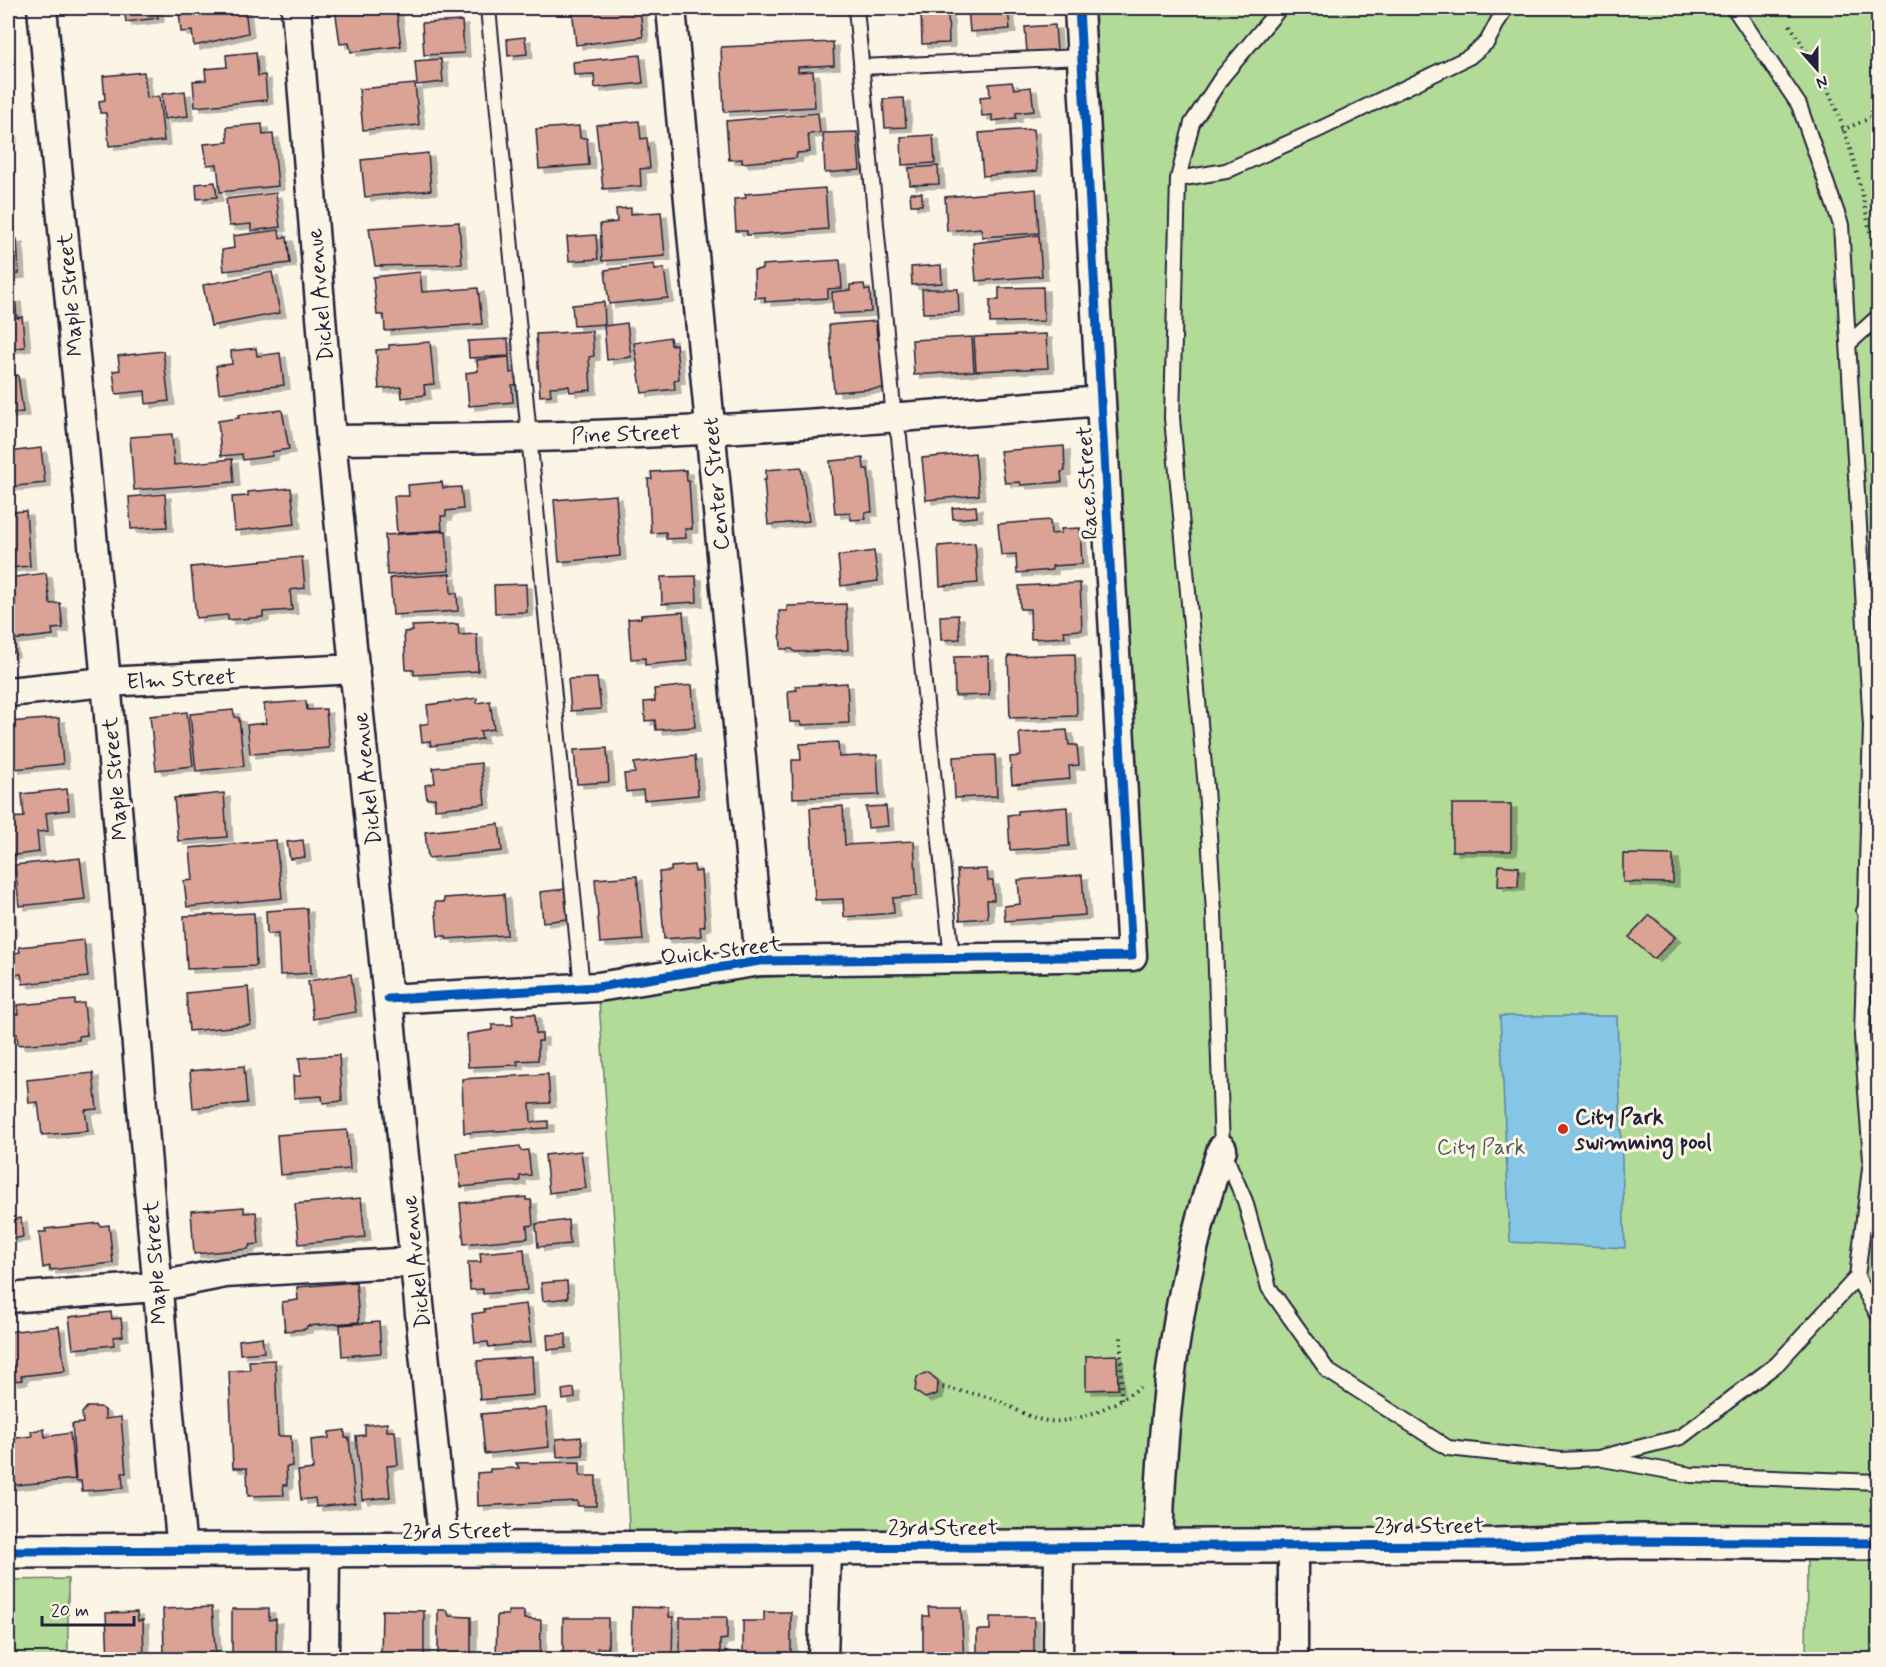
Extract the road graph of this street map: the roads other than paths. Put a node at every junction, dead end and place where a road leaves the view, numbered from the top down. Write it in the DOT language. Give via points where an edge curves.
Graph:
graph roads {
  1 [pos="42,8"];
  2 [pos="296,8"];
  3 [pos="488,8"];
  4 [pos="671,8"];
  5 [pos="856,8"];
  6 [pos="1079,8"];
  7 [pos="1280,8"];
  8 [pos="1505,8"];
  9 [pos="1734,8"];
  10 [pos="1081,57"];
  11 [pos="861,68"];
  12 [pos="1178,180"];
  13 [pos="1878,317"];
  14 [pos="1848,344"];
  15 [pos="1101,401"];
  16 [pos="894,419"];
  17 [pos="710,430"];
  18 [pos="531,438"];
  19 [pos="331,440"];
  20 [pos="354,669"];
  21 [pos="106,682"];
  22 [pos="8,692"];
  23 [pos="1871,726"];
  24 [pos="1878,739"];
  25 [pos="1878,903"];
  26 [pos="1864,910"];
  27 [pos="1132,956"];
  28 [pos="952,959"];
  29 [pos="760,961"];
  30 [pos="582,988"];
  31 [pos="388,999"];
  32 [pos="1222,1149"];
  33 [pos="415,1262"];
  34 [pos="1857,1277"];
  35 [pos="155,1287"];
  36 [pos="8,1298"];
  37 [pos="1878,1315"];
  38 [pos="1598,1458"];
  39 [pos="1878,1482"];
  40 [pos="1878,1543"];
  41 [pos="1293,1545"];
  42 [pos="1158,1546"];
  43 [pos="1059,1547"];
  44 [pos="826,1548"];
  45 [pos="444,1549"];
  46 [pos="8,1551"];
  47 [pos="182,1551"];
  48 [pos="325,1552"];
  49 [pos="324,1659"];
  50 [pos="823,1659"];
  51 [pos="1058,1659"];
  52 [pos="1293,1659"];
  1 -- 21 [label="street, Maple Street"];
  2 -- 19 [label="street, Dickel Avenue"];
  3 -- 18 [label="lane"];
  4 -- 17 [label="street, Center Street"];
  5 -- 11 [label="lane"];
  6 -- 10 [label="street, Race Street"];
  7 -- 12 [label="lane" via="1222,77 1192,123"];
  8 -- 12 [label="lane" via="1487,42 1469,57 1226,171"];
  9 -- 14 [label="lane" via="1799,105 1841,225"];
  10 -- 11 [label="lane"];
  10 -- 15 [label="street, Race Street"];
  11 -- 16 [label="lane"];
  12 -- 32 [label="lane" via="1172,418 1206,788"];
  13 -- 14 [label="lane"];
  14 -- 23 [label="lane"];
  15 -- 16 [label="street, Pine Street"];
  15 -- 27 [label="street, Race Street"];
  16 -- 17 [label="street, Pine Street"];
  16 -- 28 [label="lane" via="899,437"];
  17 -- 18 [label="street, Pine Street"];
  17 -- 29 [label="street, Center Street"];
  18 -- 19 [label="street, Pine Street"];
  18 -- 30 [label="lane"];
  19 -- 20 [label="street, Dickel Avenue"];
  20 -- 21 [label="street, Elm Street"];
  20 -- 31 [label="street, Dickel Avenue"];
  21 -- 22 [label="street, Elm Street"];
  21 -- 35 [label="street, Maple Street"];
  23 -- 24 [label="lane"];
  23 -- 26 [label="lane"];
  25 -- 26 [label="lane"];
  26 -- 34 [label="lane" via="1862,1036 1871,1160"];
  27 -- 28 [label="street, Quick Street"];
  28 -- 29 [label="street, Quick Street"];
  29 -- 30 [label="street, Quick Street"];
  30 -- 31 [label="street, Quick Street"];
  31 -- 33 [label="street, Dickel Avenue"];
  32 -- 38 [label="lane" via="1245,1202 1269,1288 1328,1371 1448,1448 1561,1460"];
  32 -- 42 [label="street" via="1187,1269 1170,1368 1161,1450"];
  33 -- 35 [label="street" via="225,1273"];
  33 -- 45 [label="street, Dickel Avenue"];
  34 -- 37 [label="lane"];
  34 -- 38 [label="lane" via="1777,1364 1682,1437"];
  35 -- 36 [label="street"];
  35 -- 47 [label="street, Maple Street"];
  38 -- 39 [label="lane" via="1691,1475"];
  40 -- 41 [label="street, 23rd Street"];
  41 -- 42 [label="street, 23rd Street"];
  41 -- 52 [label="street"];
  42 -- 43 [label="street, 23rd Street"];
  43 -- 44 [label="street, 23rd Street"];
  43 -- 51 [label="street"];
  44 -- 45 [label="street, 23rd Street"];
  44 -- 50 [label="street"];
  45 -- 48 [label="street, 23rd Street"];
  46 -- 47 [label="street, 23rd Street"];
  47 -- 48 [label="street, 23rd Street"];
  48 -- 49 [label="street"];
}
